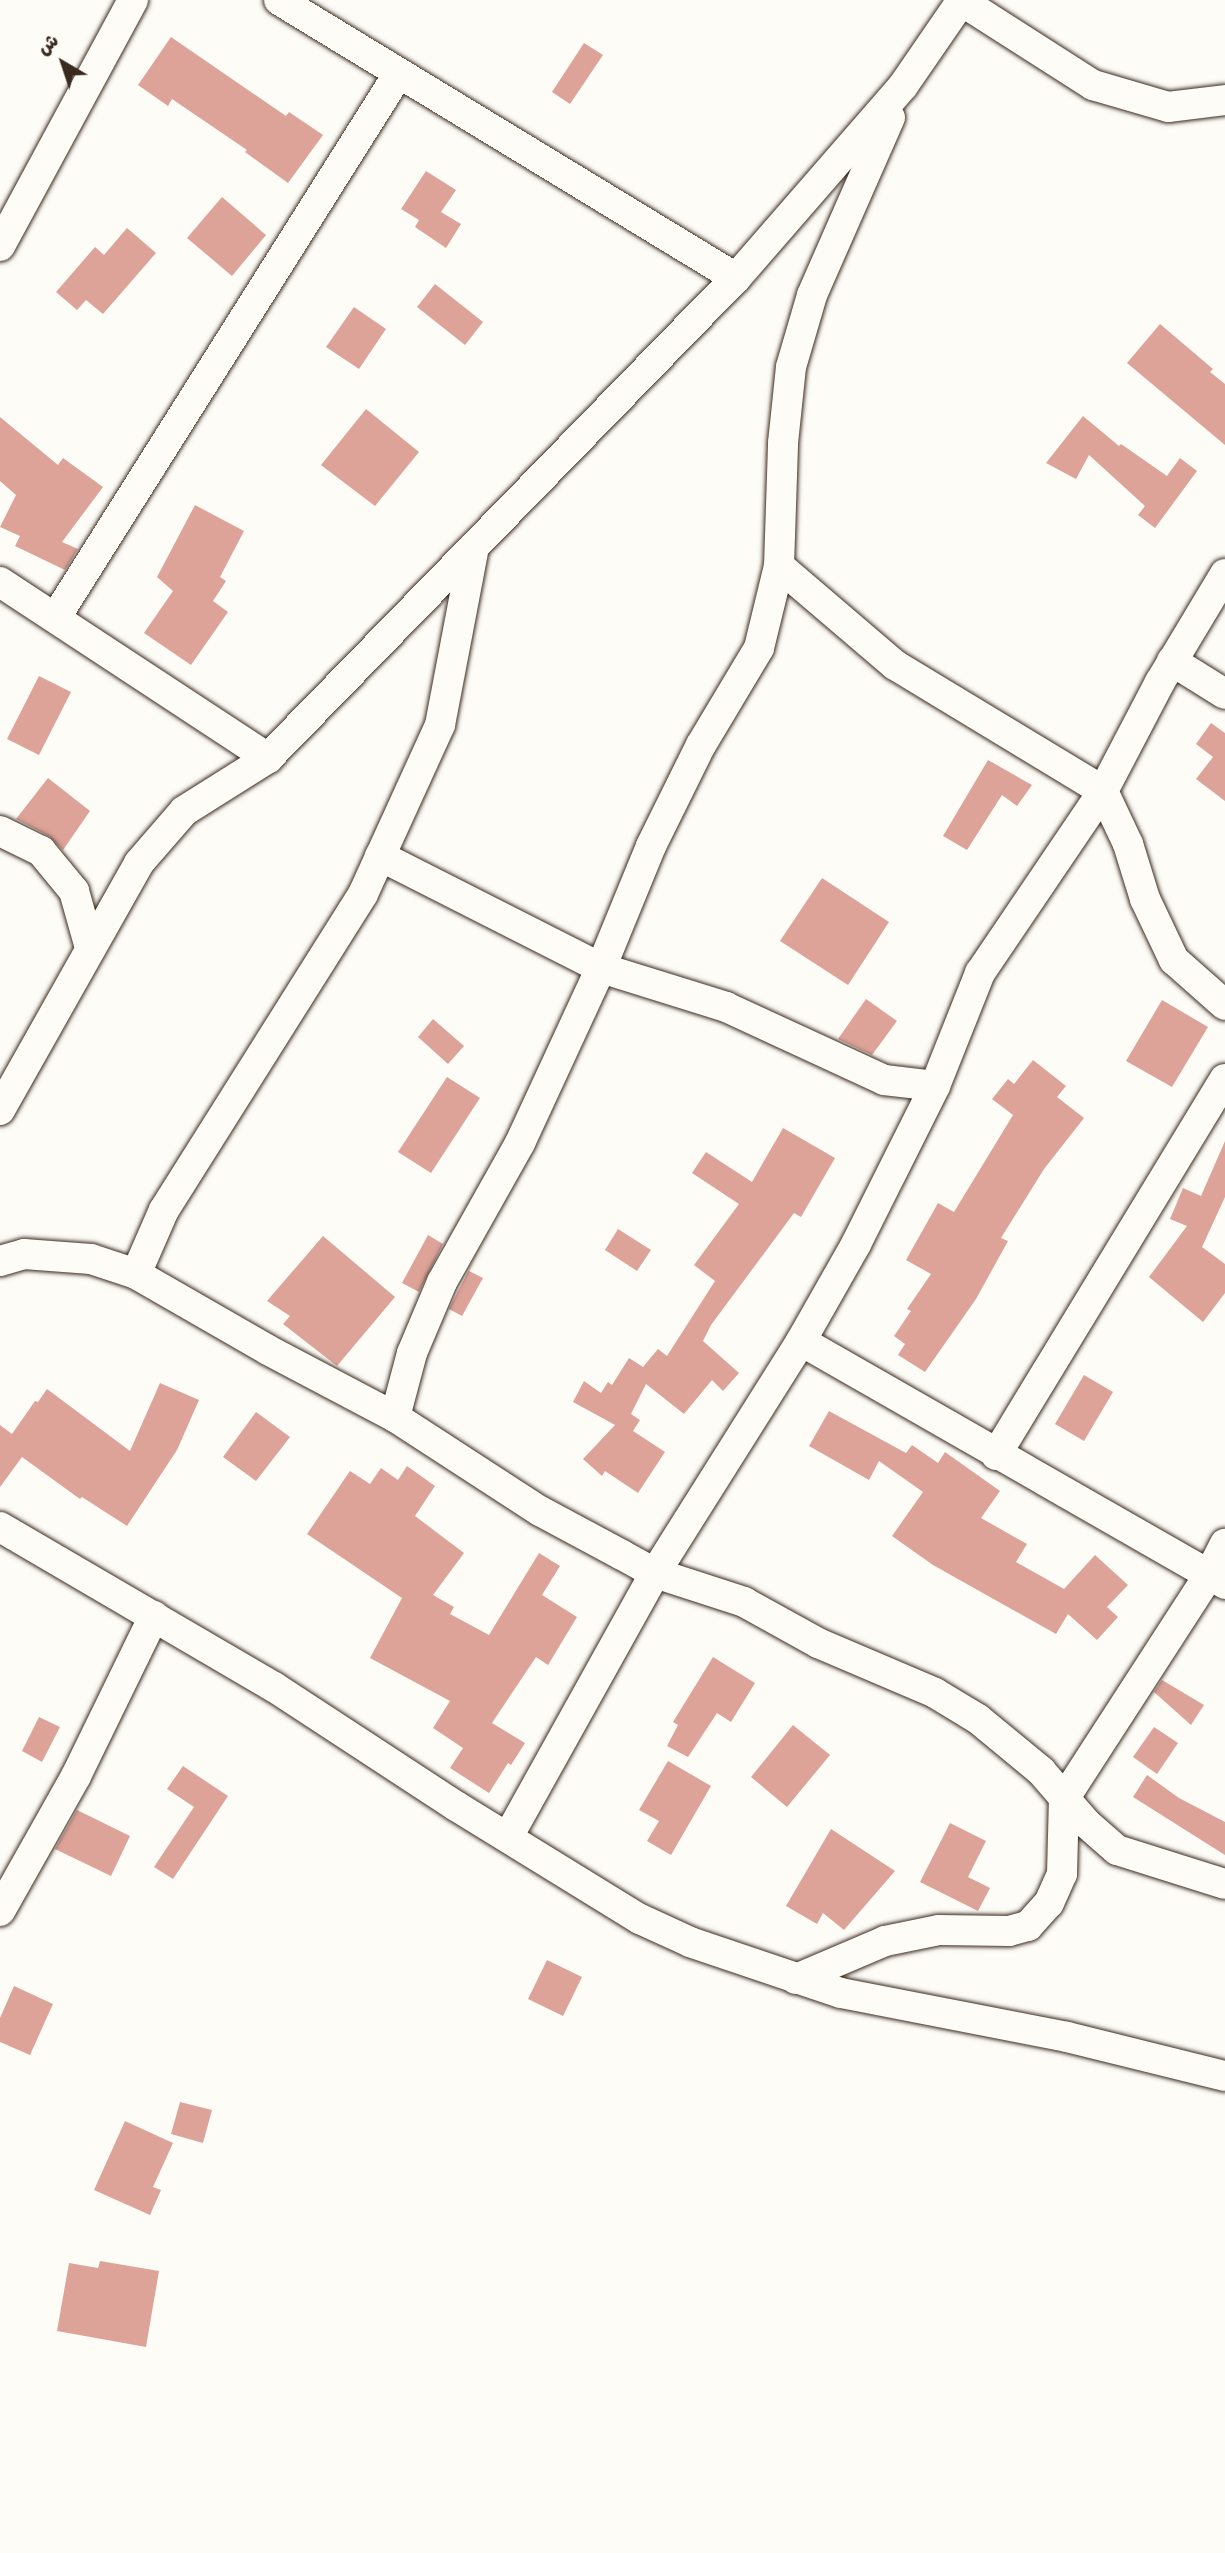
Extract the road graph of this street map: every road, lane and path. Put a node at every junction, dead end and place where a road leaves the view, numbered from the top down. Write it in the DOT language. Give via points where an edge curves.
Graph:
graph roads {
  1 [pos="133,0"];
  2 [pos="279,0"];
  3 [pos="961,0"];
  4 [pos="399,73"];
  5 [pos="903,86"];
  6 [pos="1225,100"];
  7 [pos="0,246"];
  8 [pos="737,278"];
  9 [pos="474,547"];
  10 [pos="779,566"];
  11 [pos="1225,574"];
  12 [pos="0,582"];
  13 [pos="56,617"];
  14 [pos="1172,661"];
  15 [pos="1225,694"];
  16 [pos="268,758"];
  17 [pos="1103,791"];
  18 [pos="0,831"];
  19 [pos="380,856"];
  20 [pos="89,948"];
  21 [pos="601,968"];
  22 [pos="1225,1005"];
  23 [pos="1225,1079"];
  24 [pos="935,1086"];
  25 [pos="0,1110"];
  26 [pos="0,1261"];
  27 [pos="136,1274"];
  28 [pos="802,1341"];
  29 [pos="395,1417"];
  30 [pos="996,1455"];
  31 [pos="0,1528"];
  32 [pos="1225,1544"];
  33 [pos="655,1573"];
  34 [pos="1217,1580"];
  35 [pos="154,1616"];
  36 [pos="1064,1800"];
  37 [pos="508,1837"];
  38 [pos="1225,1884"];
  39 [pos="0,1911"];
  40 [pos="796,1979"];
  41 [pos="1225,2076"];
  1 -- 7 [label="street"];
  2 -- 4 [label="street"];
  3 -- 5 [label="street"];
  3 -- 6 [label="street" via="1094,85 1168,107"];
  4 -- 8 [label="street"];
  4 -- 13 [label="street"];
  5 -- 8 [label="street"];
  5 -- 10 [label="street" via="812,295 791,367"];
  8 -- 9 [label="street"];
  9 -- 16 [label="street"];
  9 -- 19 [label="street" via="440,725"];
  10 -- 17 [label="street" via="895,665"];
  10 -- 21 [label="street" via="759,648 701,746 651,846"];
  11 -- 14 [label="street"];
  12 -- 13 [label="street"];
  13 -- 16 [label="street"];
  14 -- 15 [label="street"];
  14 -- 17 [label="street"];
  16 -- 20 [label="street" via="184,810 139,863"];
  17 -- 22 [label="street" via="1174,960"];
  17 -- 24 [label="street" via="981,973"];
  18 -- 20 [label="street" via="41,851 74,891"];
  19 -- 21 [label="street"];
  19 -- 27 [label="street" via="363,894 164,1210"];
  20 -- 25 [label="street"];
  21 -- 24 [label="street" via="726,1007 884,1080"];
  21 -- 29 [label="street" via="520,1143 442,1282 412,1353"];
  23 -- 30 [label="street"];
  24 -- 28 [label="street"];
  26 -- 27 [label="street" via="24,1254 92,1259"];
  27 -- 29 [label="street"];
  28 -- 30 [label="street"];
  28 -- 33 [label="street"];
  29 -- 33 [label="street" via="540,1511"];
  30 -- 34 [label="street"];
  31 -- 35 [label="street"];
  32 -- 34 [label="street"];
  33 -- 36 [label="street" via="744,1602 818,1643 935,1693 978,1719 1030,1763"];
  33 -- 37 [label="street"];
  34 -- 36 [label="street"];
  35 -- 37 [label="street"];
  35 -- 39 [label="street" via="76,1776"];
  36 -- 38 [label="street" via="1117,1850"];
  36 -- 40 [label="street" via="1062,1874 1049,1903 1028,1926 1009,1931 939,1930 885,1941"];
  37 -- 40 [label="street" via="640,1919 690,1942"];
  40 -- 41 [label="street" via="841,1993 1067,2038"];
}
